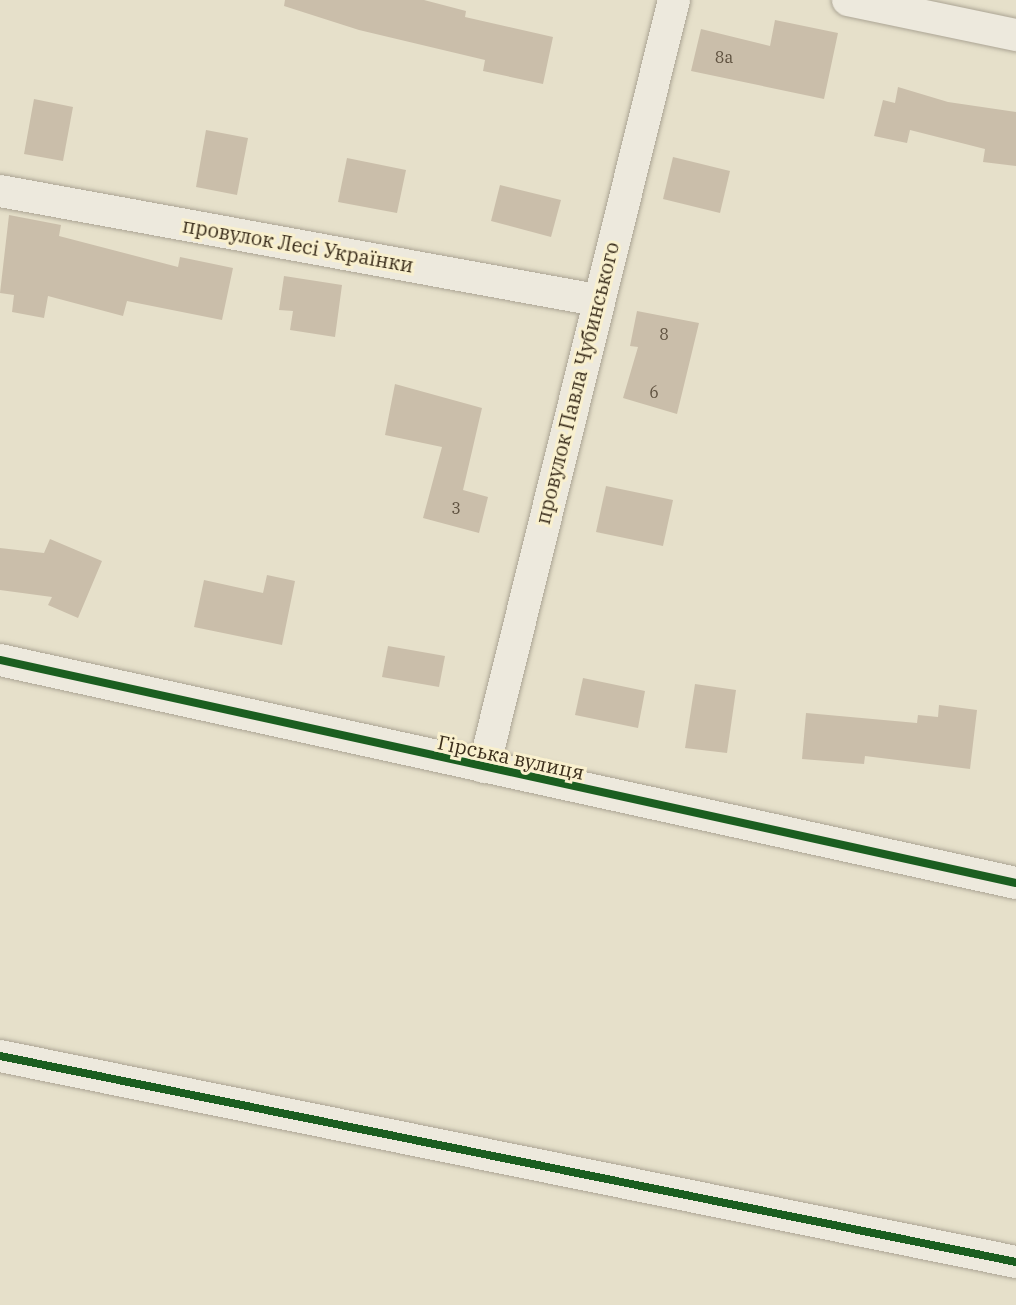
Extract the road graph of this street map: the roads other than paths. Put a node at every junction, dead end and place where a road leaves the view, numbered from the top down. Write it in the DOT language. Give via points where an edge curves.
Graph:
graph roads {
  1 [pos="674,0"];
  2 [pos="848,0"];
  3 [pos="1016,35"];
  4 [pos="0,191"];
  5 [pos="596,300"];
  6 [pos="0,660"];
  7 [pos="484,767"];
  8 [pos="1016,883"];
  9 [pos="0,1056"];
  10 [pos="1016,1262"];
  1 -- 5 [label="street, провулок Павла Чубинського"];
  2 -- 3 [label="street"];
  4 -- 5 [label="street, провулок Лесі Українки"];
  5 -- 7 [label="street, провулок Павла Чубинського"];
  6 -- 7 [label="street, Гірська вулиця"];
  7 -- 8 [label="street, Гірська вулиця"];
  9 -- 10 [label="street"];
}
